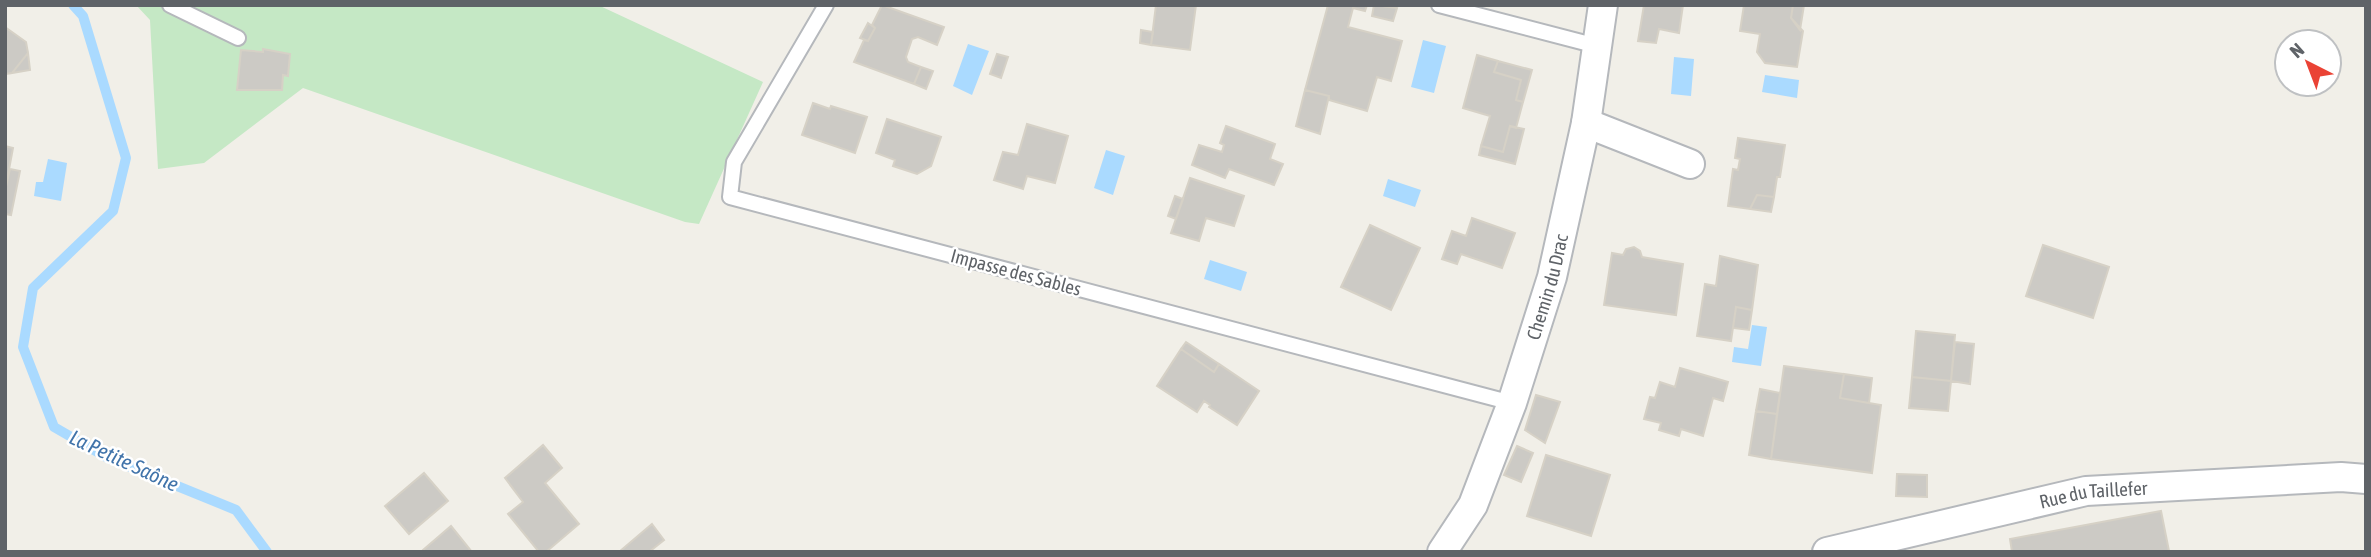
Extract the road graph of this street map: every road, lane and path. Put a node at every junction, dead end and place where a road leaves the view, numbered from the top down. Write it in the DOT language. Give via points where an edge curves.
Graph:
graph roads {
  1 [pos="170,5"];
  2 [pos="826,5"];
  3 [pos="1439,5"];
  4 [pos="1603,5"];
  5 [pos="238,38"];
  6 [pos="1597,46"];
  7 [pos="1586,123"];
  8 [pos="1690,164"];
  9 [pos="1512,403"];
  10 [pos="2366,479"];
  11 [pos="1442,552"];
  12 [pos="1827,552"];
  1 -- 5 [label="lane"];
  2 -- 9 [label="lane, Impasse des Sables" via="734,162 730,197"];
  3 -- 6 [label="lane"];
  4 -- 6 [label="street, Chemin du Drac"];
  6 -- 7 [label="street, Chemin du Drac"];
  7 -- 8 [label="street"];
  7 -- 9 [label="street, Chemin du Drac" via="1552,277"];
  9 -- 11 [label="street, Chemin du Drac" via="1473,505"];
  10 -- 12 [label="street, Rue du Taillefer" via="2086,491"];
}
